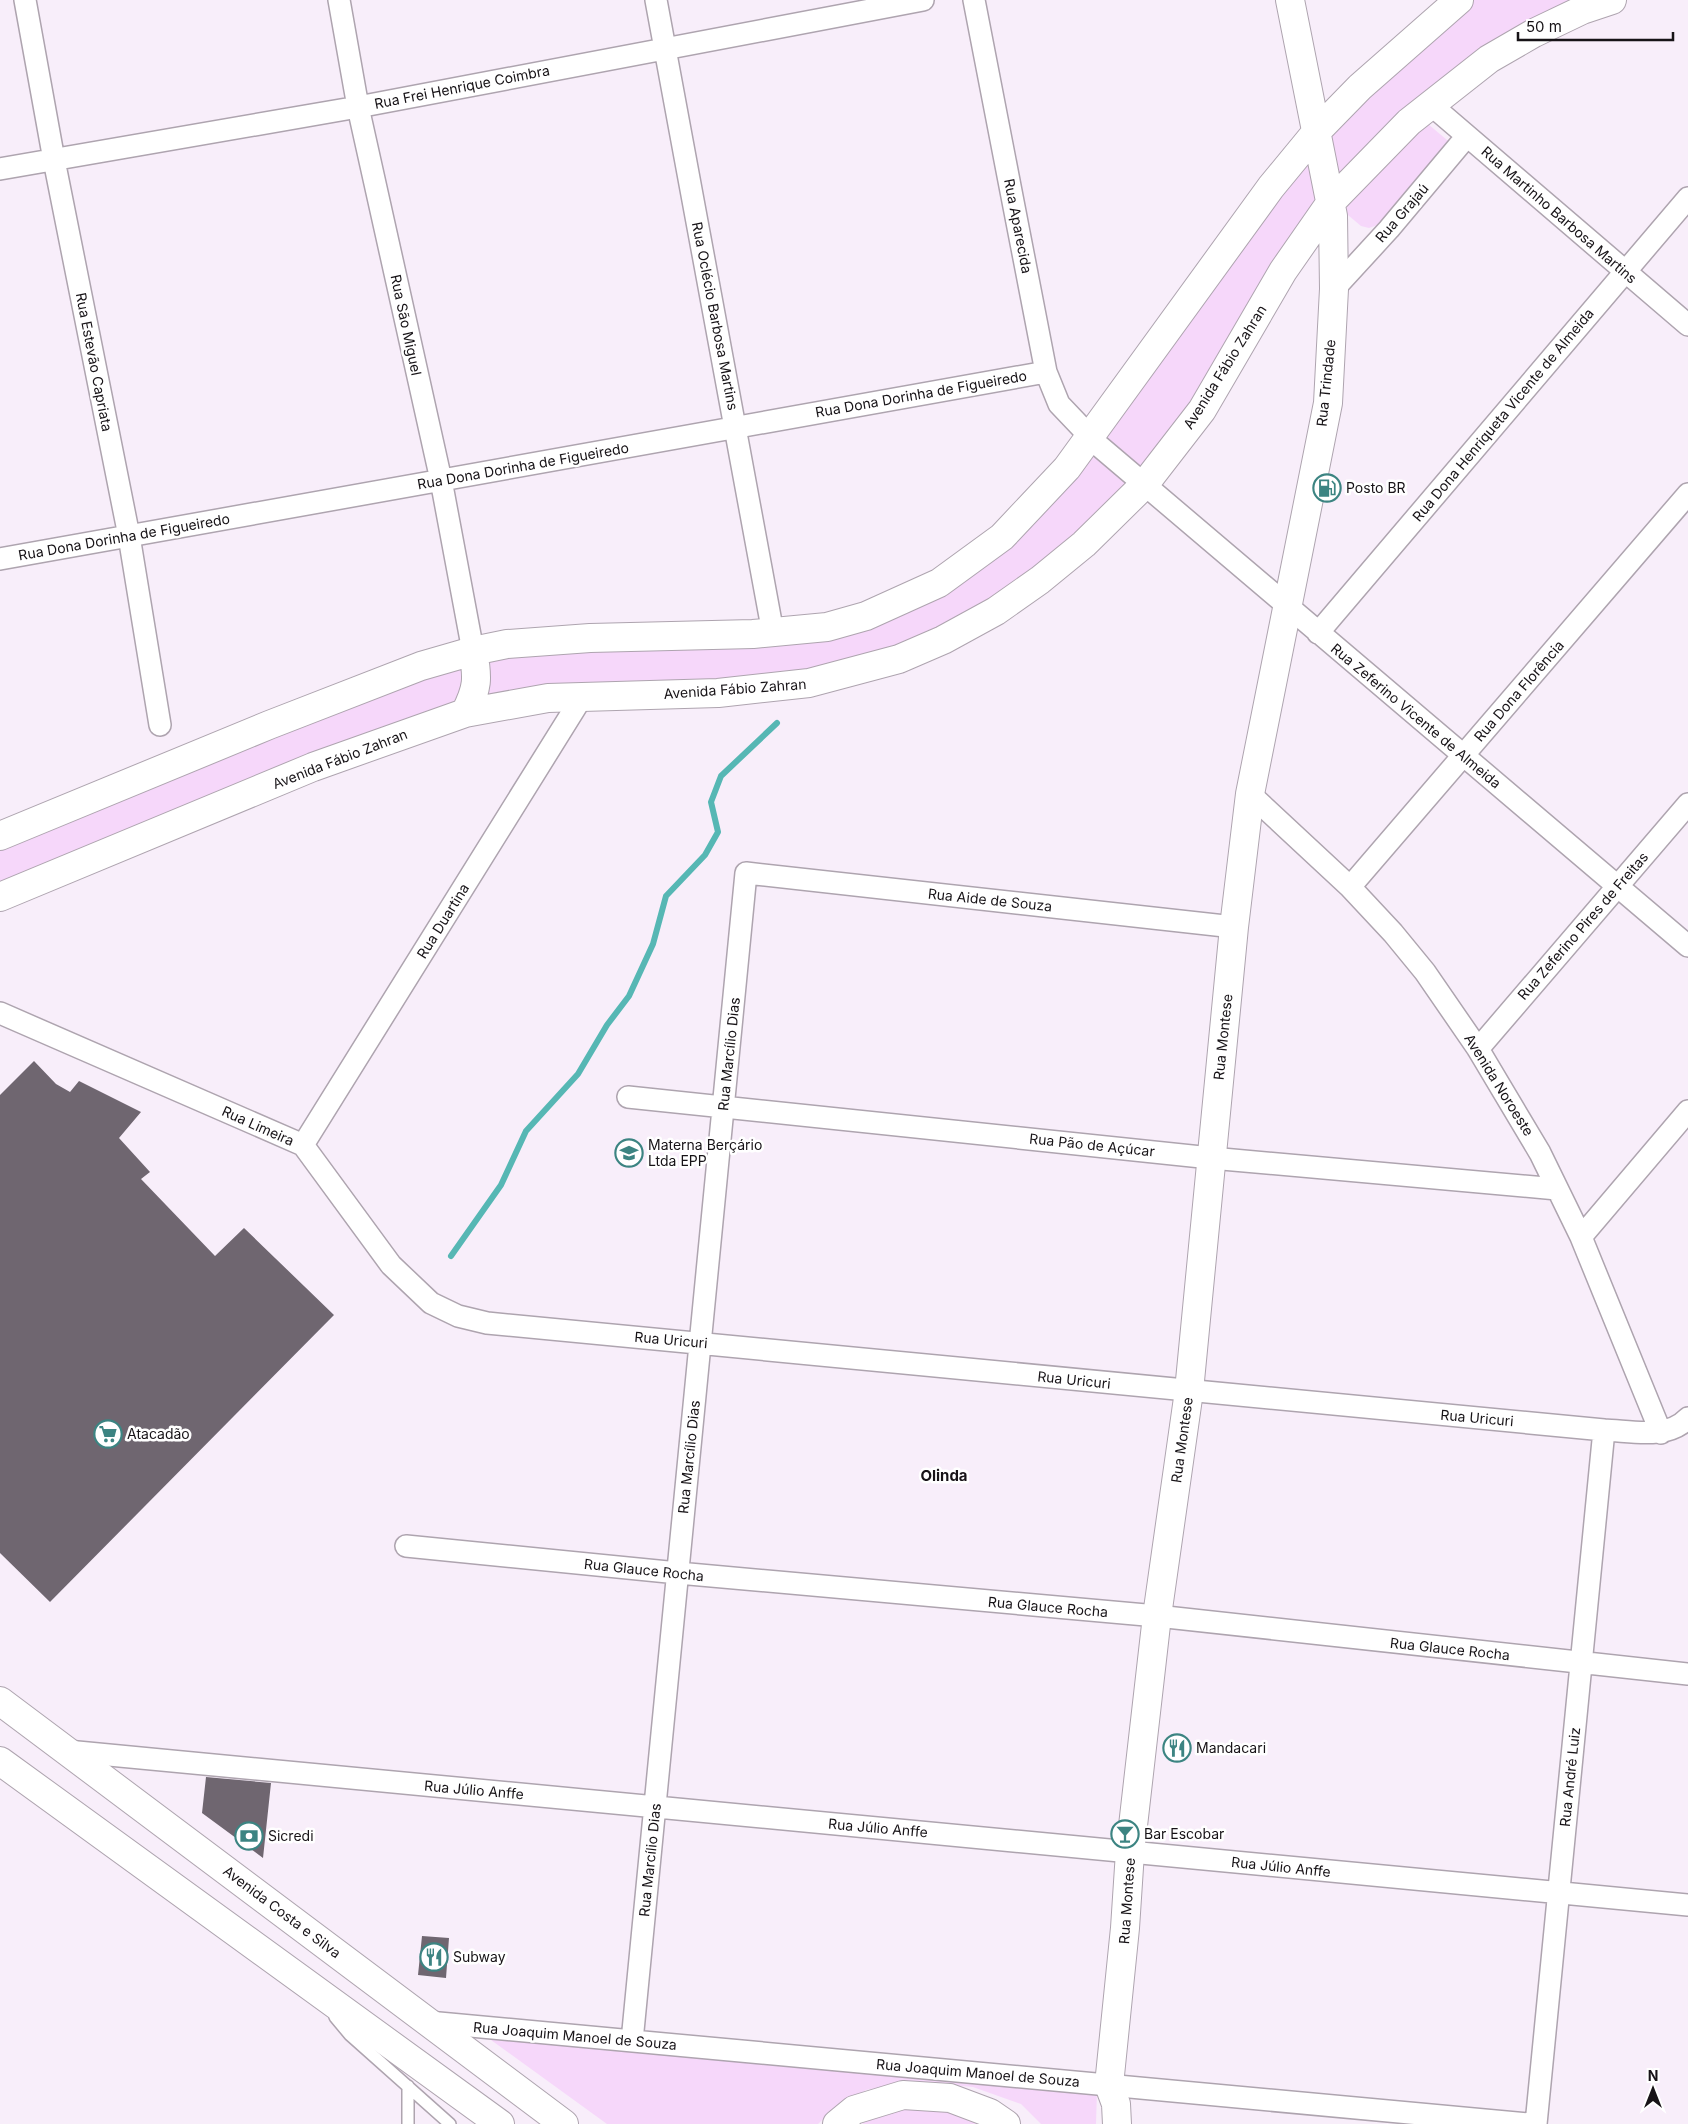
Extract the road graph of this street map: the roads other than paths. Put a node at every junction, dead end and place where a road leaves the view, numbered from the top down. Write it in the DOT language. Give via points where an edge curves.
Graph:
graph roads {
  1 [pos="25,0"];
  2 [pos="339,0"];
  3 [pos="656,0"];
  4 [pos="923,0"];
  5 [pos="974,0"];
  6 [pos="1290,0"];
  7 [pos="1459,0"];
  8 [pos="1612,0"];
  9 [pos="665,48"];
  10 [pos="1430,104"];
  11 [pos="358,107"];
  12 [pos="1318,130"];
  13 [pos="1467,136"];
  14 [pos="54,160"];
  15 [pos="0,169"];
  16 [pos="1688,198"];
  17 [pos="1331,202"];
  18 [pos="1625,272"];
  19 [pos="1334,289"];
  20 [pos="1688,325"];
  21 [pos="1046,372"];
  22 [pos="736,427"];
  23 [pos="1090,438"];
  24 [pos="441,480"];
  25 [pos="1144,485"];
  26 [pos="1688,494"];
  27 [pos="129,536"];
  28 [pos="0,559"];
  29 [pos="1287,606"];
  30 [pos="773,633"];
  31 [pos="1318,633"];
  32 [pos="473,651"];
  33 [pos="582,697"];
  34 [pos="465,713"];
  35 [pos="160,725"];
  36 [pos="1463,756"];
  37 [pos="1250,794"];
  38 [pos="1688,804"];
  39 [pos="0,836"];
  40 [pos="746,873"];
  41 [pos="1350,887"];
  42 [pos="1617,887"];
  43 [pos="0,896"];
  44 [pos="1234,927"];
  45 [pos="1688,946"];
  46 [pos="0,1013"];
  47 [pos="1478,1049"];
  48 [pos="628,1097"];
  49 [pos="723,1108"];
  50 [pos="1688,1111"];
  51 [pos="303,1146"];
  52 [pos="1211,1158"];
  53 [pos="1557,1189"];
  54 [pos="1581,1237"];
  55 [pos="487,1323"];
  56 [pos="700,1343"];
  57 [pos="1189,1391"];
  58 [pos="1688,1418"];
  59 [pos="1604,1430"];
  60 [pos="1661,1433"];
  61 [pos="406,1546"];
  62 [pos="678,1573"];
  63 [pos="1157,1616"];
  64 [pos="1581,1663"];
  65 [pos="1688,1674"];
  66 [pos="0,1701"];
  67 [pos="67,1751"];
  68 [pos="0,1761"];
  69 [pos="655,1807"];
  70 [pos="1130,1852"];
  71 [pos="1558,1894"];
  72 [pos="1688,1905"];
  73 [pos="312,1989"];
  74 [pos="428,2022"];
  75 [pos="632,2041"];
  76 [pos="1109,2085"];
  77 [pos="408,2086"];
  78 [pos="555,2121"];
  79 [pos="408,2124"];
  80 [pos="450,2124"];
  81 [pos="500,2124"];
  82 [pos="837,2124"];
  83 [pos="1006,2124"];
  84 [pos="1100,2124"];
  85 [pos="1117,2124"];
  86 [pos="1528,2124"];
  87 [pos="1536,2124"];
  1 -- 14 [label="street, Rua Estevão Capriata"];
  2 -- 11 [label="street, Rua São Miguel"];
  3 -- 9 [label="street, Rua Oclécio Barbosa Martins"];
  4 -- 9 [label="street, Rua Frei Henrique Coimbra"];
  5 -- 21 [label="street, Rua Aparecida"];
  6 -- 12 [label="main road, Rua Trindade"];
  7 -- 12 [label="main road" via="1360,87"];
  8 -- 10 [label="main road, Avenida Fábio Zahran" via="1534,33 1489,59"];
  9 -- 11 [label="street, Rua Frei Henrique Coimbra"];
  9 -- 22 [label="street, Rua Oclécio Barbosa Martins"];
  10 -- 13 [label="street, Rua Martinho Barbosa Martins"];
  10 -- 17 [label="main road, Avenida Fábio Zahran"];
  11 -- 14 [label="street, Rua Frei Henrique Coimbra"];
  11 -- 24 [label="street, Rua São Miguel"];
  12 -- 17 [label="main road, Rua Trindade"];
  12 -- 23 [label="main road" via="1271,187"];
  13 -- 18 [label="street, Rua Martinho Barbosa Martins"];
  13 -- 19 [label="street, Rua Grajaú"];
  14 -- 15 [label="street, Rua Frei Henrique Coimbra"];
  14 -- 27 [label="street, Rua Estevão Capriata"];
  16 -- 18 [label="street, Rua Dona Henriqueta Vicente de Almeida"];
  17 -- 19 [label="main road, Rua Trindade"];
  17 -- 25 [label="main road, Avenida Fábio Zahran" via="1283,271 1202,410"];
  18 -- 20 [label="street, Rua Martinho Barbosa Martins"];
  18 -- 31 [label="street, Rua Dona Henriqueta Vicente de Almeida"];
  19 -- 29 [label="main road, Rua Trindade" via="1328,403"];
  21 -- 22 [label="street, Rua Dona Dorinha de Figueiredo"];
  21 -- 23 [label="street, Rua Aparecida" via="1059,404"];
  22 -- 24 [label="street, Rua Dona Dorinha de Figueiredo"];
  22 -- 30 [label="street, Rua Oclécio Barbosa Martins"];
  23 -- 25 [label="street, Rua Aparecida"];
  23 -- 30 [label="main road" via="1067,468 1002,537 939,583 866,616 827,626"];
  24 -- 27 [label="street, Rua Dona Dorinha de Figueiredo"];
  24 -- 32 [label="street, Rua São Miguel"];
  25 -- 29 [label="street, Rua Zeferino Vicente de Almeida"];
  25 -- 33 [label="main road, Avenida Fábio Zahran" via="1084,544 1040,580 988,615 899,659 809,684 718,693"];
  26 -- 36 [label="street, Rua Dona Florência"];
  27 -- 28 [label="street, Rua Dona Dorinha de Figueiredo"];
  27 -- 35 [label="street, Rua Estevão Capriata"];
  29 -- 31 [label="street, Rua Zeferino Vicente de Almeida"];
  29 -- 37 [label="main road, Rua Trindade"];
  30 -- 32 [label="main road" via="590,638 507,644"];
  31 -- 36 [label="street, Rua Zeferino Vicente de Almeida"];
  32 -- 34 [label="main road" via="476,682"];
  32 -- 39 [label="main road" via="421,666 269,725"];
  33 -- 34 [label="main road, Avenida Fábio Zahran" via="548,698"];
  33 -- 51 [label="street, Rua Duartina"];
  34 -- 43 [label="main road, Avenida Fábio Zahran" via="313,767"];
  36 -- 41 [label="street, Rua Dona Florência"];
  36 -- 42 [label="street, Rua Zeferino Vicente de Almeida"];
  37 -- 41 [label="street, Avenida Noroeste"];
  37 -- 44 [label="main road, Rua Montese"];
  38 -- 42 [label="street, Rua Zeferino Pires de Freitas"];
  40 -- 44 [label="street, Rua Aide de Souza"];
  40 -- 49 [label="street, Rua Marcílio Dias"];
  41 -- 47 [label="street, Avenida Noroeste" via="1425,972"];
  42 -- 45 [label="street, Rua Zeferino Vicente de Almeida"];
  42 -- 47 [label="street, Rua Zeferino Pires de Freitas"];
  44 -- 52 [label="main road, Rua Montese"];
  46 -- 51 [label="street, Rua Limeira"];
  47 -- 53 [label="street, Avenida Noroeste" via="1540,1153"];
  48 -- 49 [label="street, Rua Pão de Açúcar"];
  49 -- 52 [label="street, Rua Pão de Açúcar"];
  49 -- 56 [label="street, Rua Marcílio Dias"];
  50 -- 54 [label="street"];
  51 -- 55 [label="street, Rua Limeira" via="391,1265 431,1303 458,1316"];
  52 -- 53 [label="street, Rua Pão de Açúcar"];
  52 -- 57 [label="main road, Rua Montese"];
  53 -- 54 [label="street, Avenida Noroeste"];
  54 -- 60 [label="street, Avenida Noroeste"];
  55 -- 56 [label="street, Rua Uricuri"];
  56 -- 57 [label="street, Rua Uricuri"];
  56 -- 62 [label="street, Rua Marcílio Dias"];
  57 -- 59 [label="street, Rua Uricuri"];
  57 -- 63 [label="main road, Rua Montese"];
  58 -- 60 [label="street" via="1682,1425"];
  59 -- 60 [label="street, Rua Uricuri"];
  59 -- 64 [label="street, Rua André Luiz"];
  61 -- 62 [label="street, Rua Glauce Rocha"];
  62 -- 63 [label="street, Rua Glauce Rocha"];
  62 -- 69 [label="street, Rua Marcílio Dias"];
  63 -- 64 [label="street, Rua Glauce Rocha"];
  63 -- 70 [label="main road, Rua Montese"];
  64 -- 65 [label="street, Rua Glauce Rocha"];
  64 -- 71 [label="street, Rua André Luiz"];
  66 -- 67 [label="main road, Avenida Costa e Silva"];
  67 -- 69 [label="street, Rua Júlio Anffe"];
  67 -- 74 [label="main road, Avenida Costa e Silva"];
  68 -- 73 [label="main road"];
  69 -- 70 [label="street, Rua Júlio Anffe"];
  69 -- 75 [label="street, Rua Marcílio Dias"];
  70 -- 71 [label="street, Rua Júlio Anffe"];
  70 -- 76 [label="main road, Rua Montese"];
  71 -- 72 [label="street, Rua Júlio Anffe"];
  71 -- 87 [label="street, Rua André Luiz"];
  73 -- 77 [label="lane" via="350,2035"];
  73 -- 81 [label="main road"];
  74 -- 75 [label="street, Rua Joaquim Manoel de Souza"];
  74 -- 78 [label="main road, Avenida Costa e Silva"];
  75 -- 76 [label="street, Rua Joaquim Manoel de Souza"];
  76 -- 84 [label="main road, Rua Montese" via="1100,2106"];
  76 -- 85 [label="main road, Rua Montese" via="1116,2104"];
  76 -- 86 [label="street, Rua Joaquim Manoel de Souza"];
  77 -- 79 [label="lane"];
  77 -- 80 [label="lane"];
  82 -- 83 [label="main road" via="854,2110 903,2095 950,2098 990,2113"];
}
